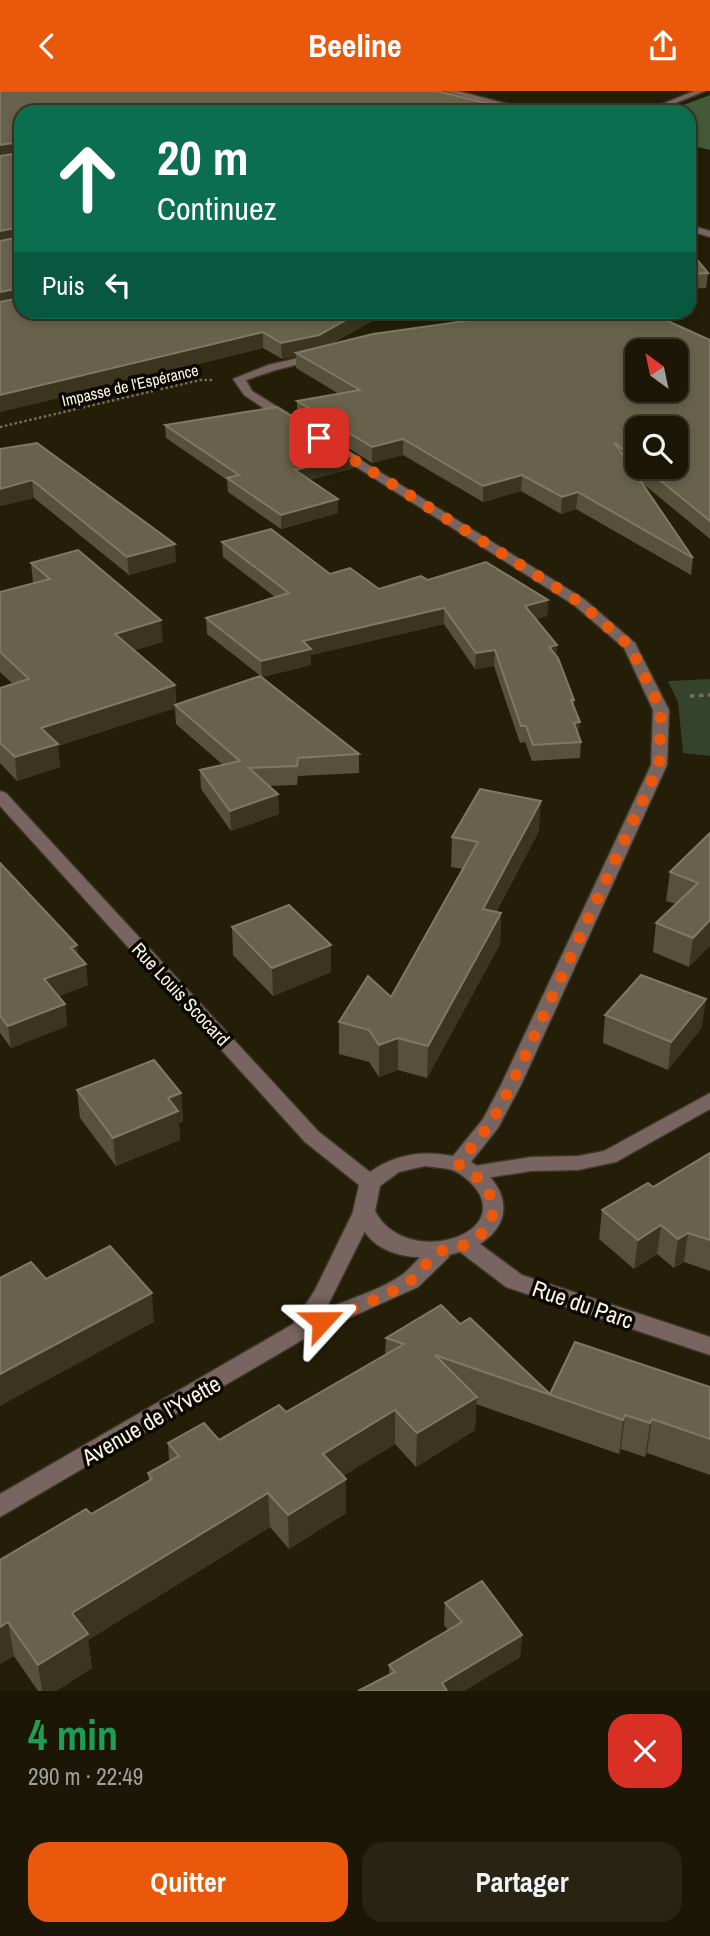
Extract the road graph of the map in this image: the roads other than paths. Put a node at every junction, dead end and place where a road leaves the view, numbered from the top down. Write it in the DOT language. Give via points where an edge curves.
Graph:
graph roads {
  1 [pos="448,91"];
  2 [pos="701,91"];
  3 [pos="505,105"];
  4 [pos="665,105"];
  5 [pos="476,319"];
  6 [pos="430,330"];
  7 [pos="338,352"];
  8 [pos="0,796"];
  9 [pos="710,1100"];
  10 [pos="466,1168"];
  11 [pos="370,1183"];
  12 [pos="364,1211"];
  13 [pos="466,1245"];
  14 [pos="440,1252"];
  15 [pos="301,1330"];
  16 [pos="710,1346"];
  17 [pos="0,1507"];
  1 -- 3 [label="street"];
  2 -- 4 [label="street"];
  5 -- 6 [label="street"];
  7 -- 10 [label="street" via="239,379 248,393 579,602 630,646 661,710 659,765 511,1086"];
  8 -- 11 [label="street, Rue Louis Scocard" via="313,1137"];
  9 -- 10 [label="street" via="609,1157 578,1163"];
  10 -- 11 [label="street" via="425,1159 393,1166"];
  10 -- 13 [label="street" via="490,1190 494,1210 485,1230"];
  11 -- 12 [label="street"];
  12 -- 14 [label="street" via="377,1233 405,1248"];
  12 -- 15 [label="street, Avenue de l'Yvette"];
  13 -- 14 [label="street"];
  13 -- 16 [label="street, Rue du Parc" via="514,1281"];
  14 -- 15 [label="street, Avenue de l'Yvette" via="410,1281"];
  15 -- 17 [label="street, Avenue de l'Yvette"];
}
